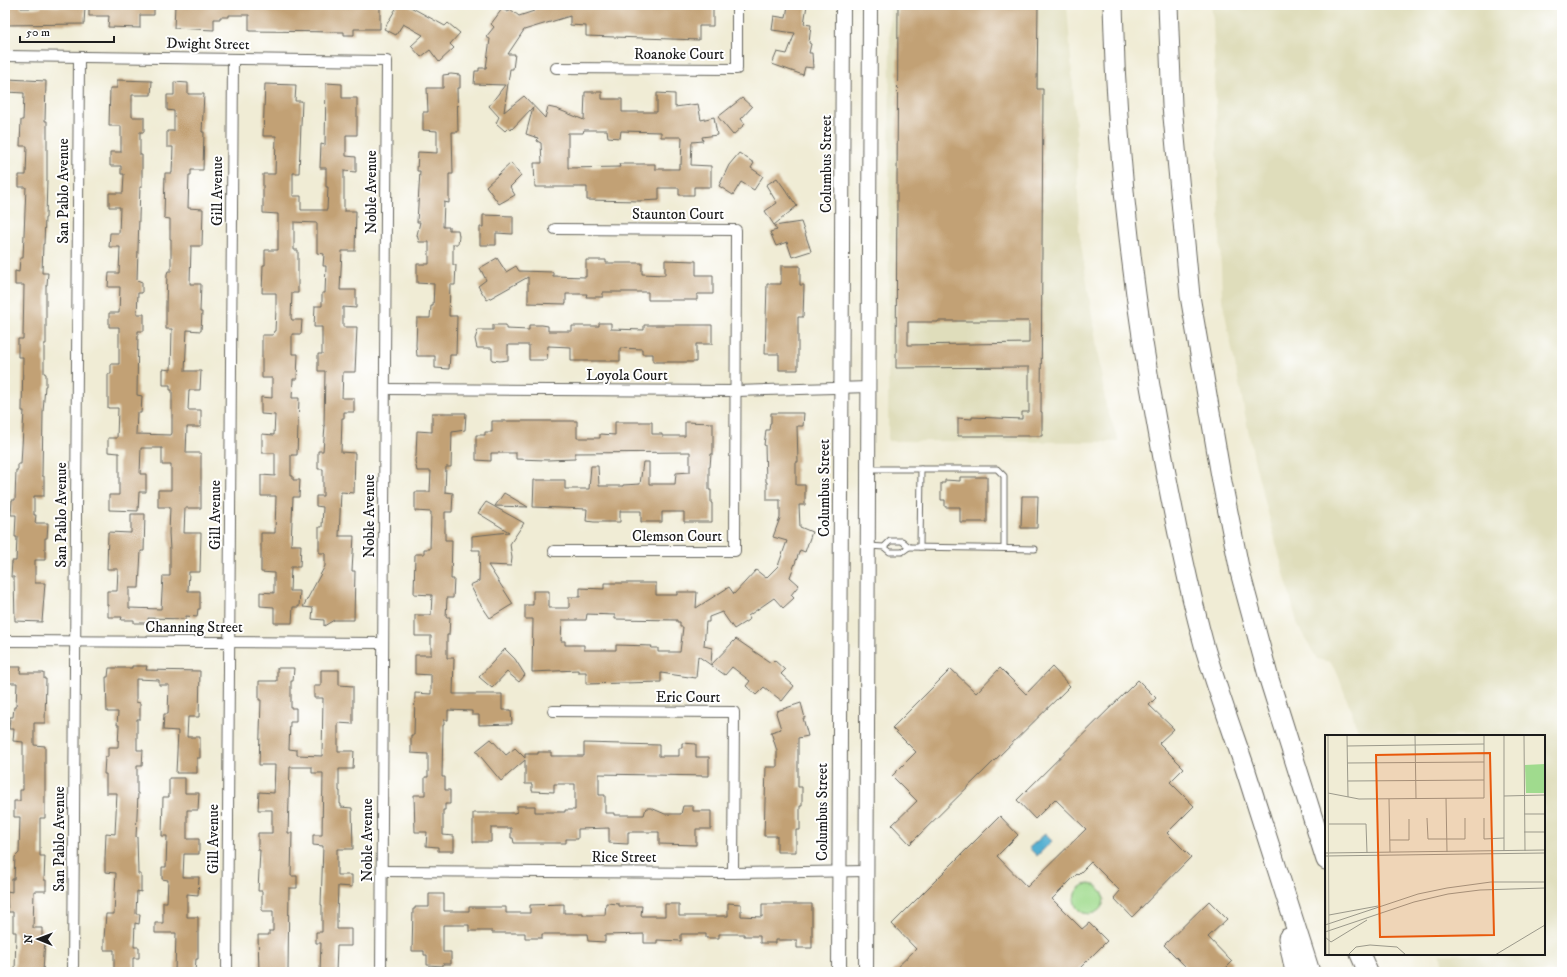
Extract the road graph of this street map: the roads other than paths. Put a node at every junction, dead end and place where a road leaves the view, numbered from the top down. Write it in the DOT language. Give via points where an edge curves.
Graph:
graph roads {
  1 [pos="737,5"];
  2 [pos="843,5"];
  3 [pos="870,5"];
  4 [pos="1113,5"];
  5 [pos="1168,5"];
  6 [pos="5,56"];
  7 [pos="79,57"];
  8 [pos="233,59"];
  9 [pos="387,61"];
  10 [pos="556,68"];
  11 [pos="556,229"];
  12 [pos="869,387"];
  13 [pos="842,388"];
  14 [pos="385,389"];
  15 [pos="736,390"];
  16 [pos="868,469"];
  17 [pos="921,469"];
  18 [pos="868,546"];
  19 [pos="884,546"];
  20 [pos="909,547"];
  21 [pos="920,547"];
  22 [pos="1004,548"];
  23 [pos="1035,549"];
  24 [pos="554,550"];
  25 [pos="5,640"];
  26 [pos="76,641"];
  27 [pos="229,642"];
  28 [pos="383,643"];
  29 [pos="553,711"];
  30 [pos="1270,846"];
  31 [pos="1325,857"];
  32 [pos="382,871"];
  33 [pos="866,871"];
  34 [pos="839,872"];
  35 [pos="734,873"];
  36 [pos="1356,955"];
  37 [pos="1360,955"];
  38 [pos="73,972"];
  39 [pos="227,972"];
  40 [pos="381,972"];
  41 [pos="839,972"];
  42 [pos="866,972"];
  43 [pos="1295,972"];
  44 [pos="1310,972"];
  45 [pos="1361,972"];
  46 [pos="1368,972"];
  1 -- 10 [label="street, Roanoke Court" via="737,69"];
  2 -- 13 [label="main road, Columbus Street"];
  3 -- 12 [label="main road"];
  4 -- 30 [label="highway" via="1119,132 1127,219 1147,367 1166,476 1205,645"];
  5 -- 31 [label="highway" via="1172,106 1189,289 1221,474 1246,595 1269,679"];
  6 -- 7 [label="street, Dwight Street"];
  7 -- 8 [label="street, Dwight Street"];
  7 -- 26 [label="street, San Pablo Avenue"];
  8 -- 9 [label="street, Dwight Street"];
  8 -- 27 [label="street, Gill Avenue"];
  9 -- 14 [label="street, Noble Avenue"];
  11 -- 15 [label="street, Staunton Court" via="736,230"];
  12 -- 13 [label="street, Loyola Court"];
  12 -- 16 [label="main road"];
  13 -- 15 [label="street, Loyola Court"];
  13 -- 34 [label="main road, Columbus Street"];
  14 -- 15 [label="street, Loyola Court"];
  14 -- 28 [label="street, Noble Avenue"];
  15 -- 24 [label="street, Clemson Court" via="735,551"];
  16 -- 17 [label="lane"];
  16 -- 18 [label="main road"];
  17 -- 21 [label="lane"];
  17 -- 22 [label="lane" via="997,469 1004,476"];
  18 -- 19 [label="lane"];
  18 -- 33 [label="main road"];
  19 -- 20 [label="lane" via="890,541 902,541"];
  19 -- 20 [label="lane" via="890,552 902,552"];
  20 -- 21 [label="lane"];
  21 -- 22 [label="lane"];
  22 -- 23 [label="lane"];
  25 -- 26 [label="street, Channing Street"];
  26 -- 27 [label="street, Channing Street"];
  26 -- 38 [label="street, San Pablo Avenue"];
  27 -- 28 [label="street, Channing Street"];
  27 -- 39 [label="street, Gill Avenue"];
  28 -- 32 [label="street, Noble Avenue"];
  29 -- 35 [label="street, Eric Court" via="734,712"];
  30 -- 43 [label="highway"];
  30 -- 44 [label="highway"];
  32 -- 35 [label="street, Rice Street"];
  32 -- 40 [label="street, Noble Avenue"];
  33 -- 34 [label="street, Rice Street"];
  33 -- 42 [label="main road"];
  34 -- 35 [label="street, Rice Street"];
  34 -- 41 [label="main road, Columbus Street"];
  36 -- 45 [label="highway"];
  37 -- 46 [label="highway"];
}
